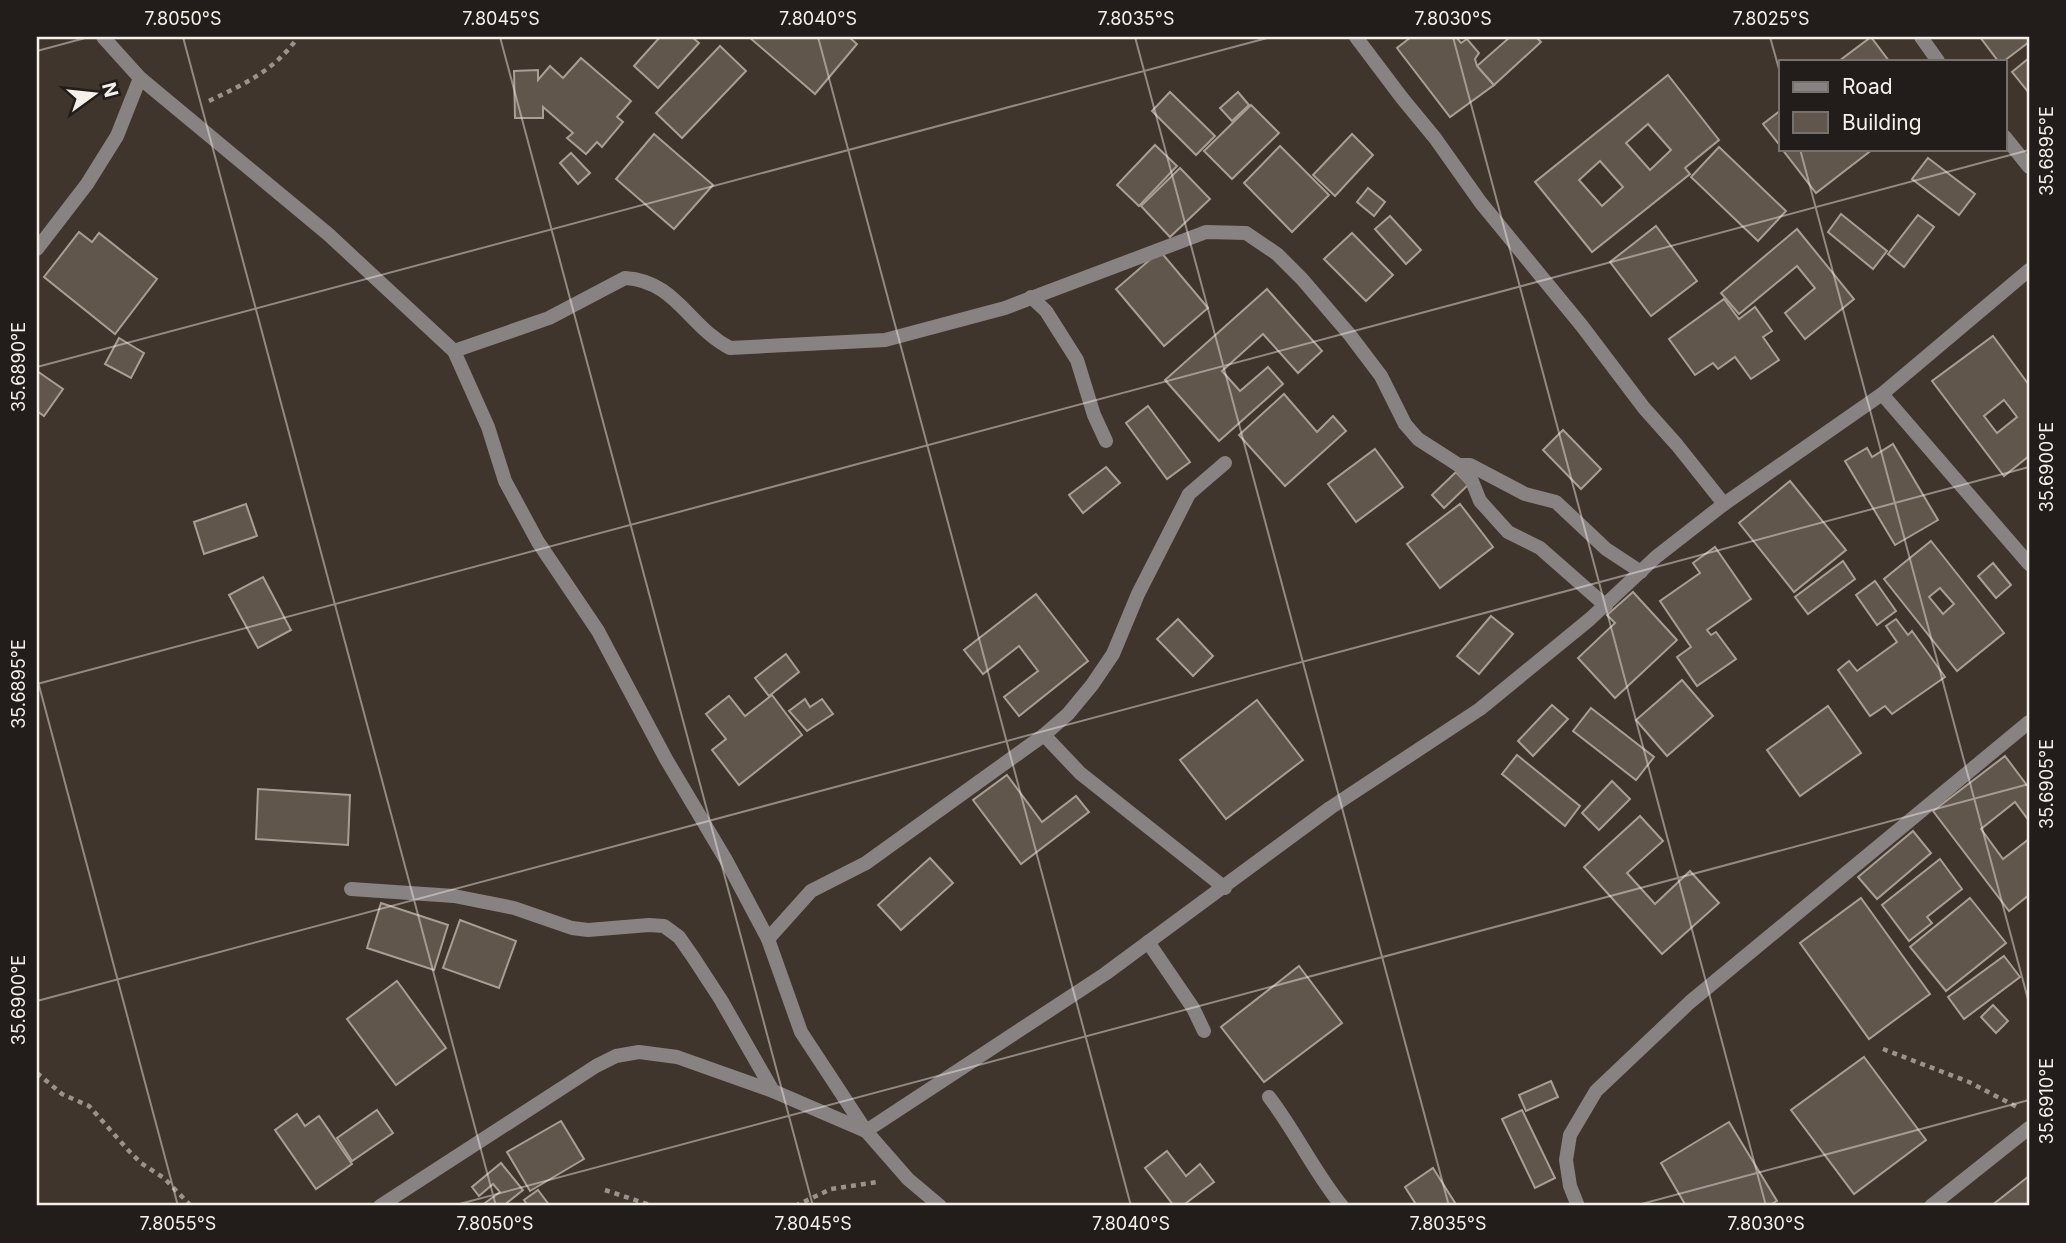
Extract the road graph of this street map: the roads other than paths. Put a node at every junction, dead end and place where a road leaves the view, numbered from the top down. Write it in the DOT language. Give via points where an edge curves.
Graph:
graph roads {
  1 [pos="103,37"];
  2 [pos="1356,37"];
  3 [pos="1921,37"];
  4 [pos="1937,60"];
  5 [pos="140,78"];
  6 [pos="2007,140"];
  7 [pos="2029,167"];
  8 [pos="37,248"];
  9 [pos="2029,270"];
  10 [pos="1031,297"];
  11 [pos="454,351"];
  12 [pos="1882,394"];
  13 [pos="1106,441"];
  14 [pos="1225,463"];
  15 [pos="1458,465"];
  16 [pos="1724,504"];
  17 [pos="2029,564"];
  18 [pos="1641,572"];
  19 [pos="1606,606"];
  20 [pos="2029,722"];
  21 [pos="1044,735"];
  22 [pos="1225,888"];
  23 [pos="351,889"];
  24 [pos="768,939"];
  25 [pos="1148,942"];
  26 [pos="1204,1031"];
  27 [pos="773,1091"];
  28 [pos="1269,1097"];
  29 [pos="2029,1128"];
  30 [pos="866,1131"];
  31 [pos="380,1206"];
  32 [pos="940,1206"];
  33 [pos="1342,1206"];
  34 [pos="1578,1206"];
  35 [pos="1931,1206"];
  1 -- 5 [label="street"];
  2 -- 16 [label="street" via="1481,203"];
  3 -- 4 [label="street"];
  5 -- 8 [label="street" via="117,136"];
  5 -- 11 [label="street" via="328,234"];
  6 -- 7 [label="street"];
  9 -- 12 [label="street"];
  10 -- 11 [label="street" via="885,340 730,348 656,285 625,278 549,318"];
  10 -- 13 [label="street" via="1046,311 1077,360"];
  10 -- 15 [label="street" via="1206,232 1245,233 1285,262 1350,335 1381,376 1405,424 1418,439"];
  11 -- 24 [label="street" via="488,427 505,481 538,542 598,631"];
  12 -- 16 [label="street"];
  12 -- 17 [label="street"];
  14 -- 21 [label="street" via="1189,495 1113,654 1068,714"];
  15 -- 18 [label="street" via="1470,465 1525,494 1556,502 1606,549"];
  15 -- 19 [label="street" via="1508,532 1540,548"];
  16 -- 18 [label="street"];
  18 -- 19 [label="street"];
  19 -- 22 [label="street" via="1480,709 1330,808"];
  20 -- 34 [label="street" via="1690,1002 1596,1091 1570,1135 1566,1160"];
  21 -- 22 [label="street" via="1090,781"];
  21 -- 24 [label="street" via="866,863 811,891"];
  22 -- 25 [label="street"];
  23 -- 27 [label="street" via="454,896 514,908 572,928 659,925 671,930 721,1000"];
  24 -- 30 [label="street" via="801,1032"];
  25 -- 26 [label="street"];
  25 -- 30 [label="street"];
  27 -- 30 [label="street"];
  27 -- 31 [label="street" via="677,1057 639,1052 616,1056"];
  28 -- 33 [label="street"];
  29 -- 35 [label="street"];
  30 -- 32 [label="street" via="908,1179"];
}
